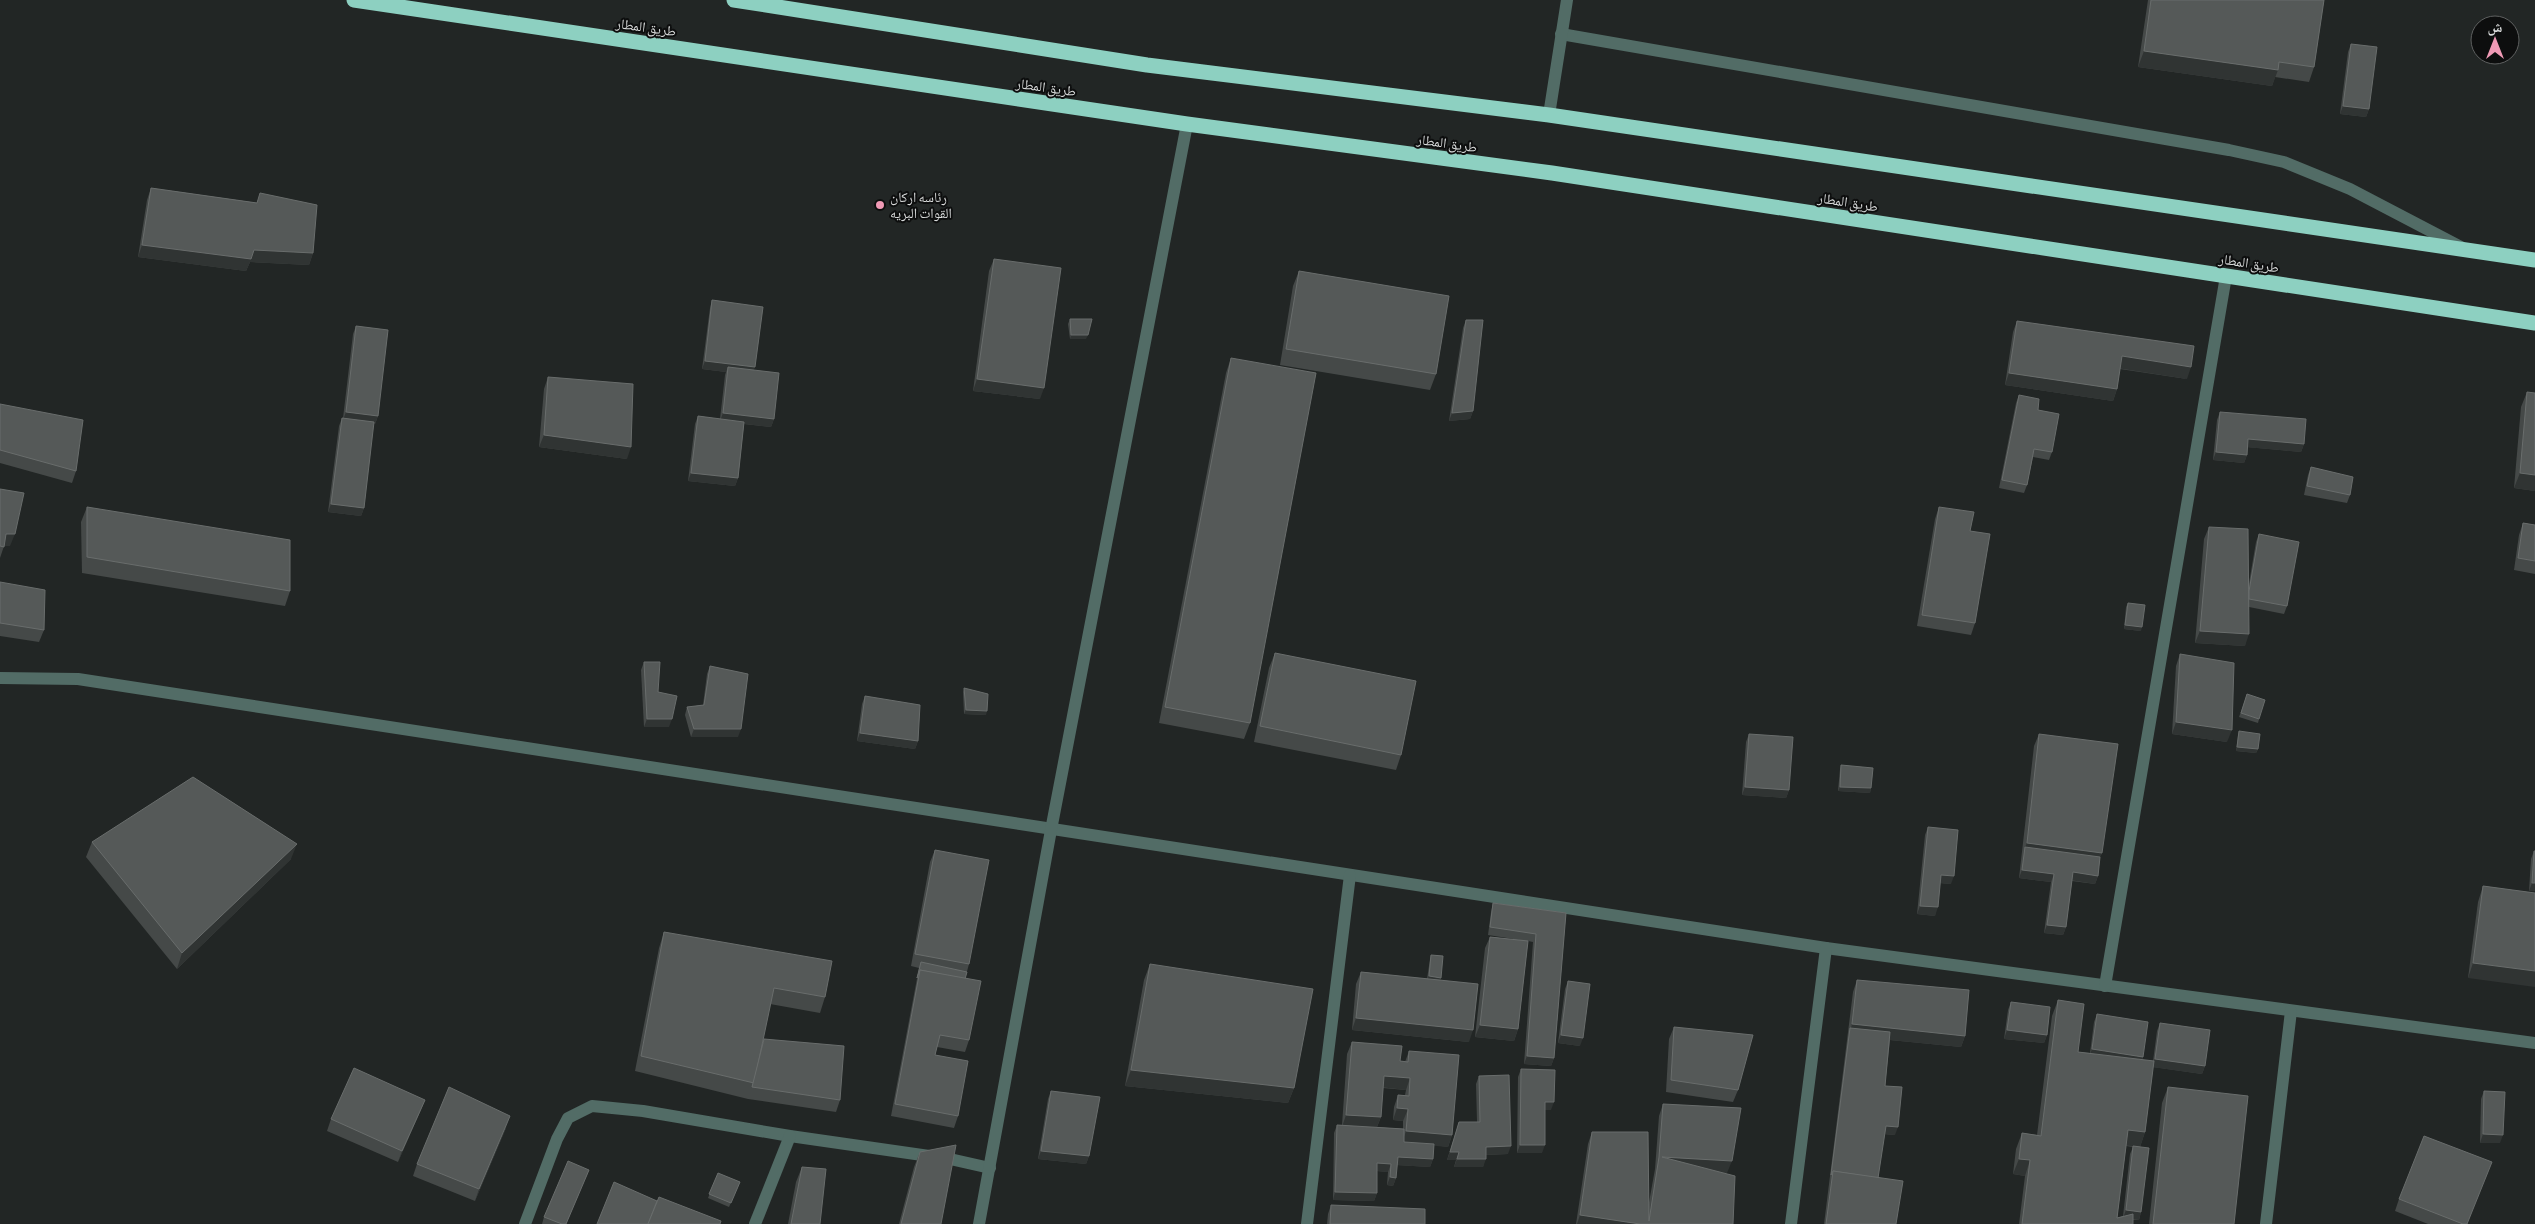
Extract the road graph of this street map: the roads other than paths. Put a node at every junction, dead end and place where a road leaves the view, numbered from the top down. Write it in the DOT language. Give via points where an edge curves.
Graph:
graph roads {
  1 [pos="354,0"];
  2 [pos="734,0"];
  3 [pos="1567,0"];
  4 [pos="1561,34"];
  5 [pos="1549,115"];
  6 [pos="1187,124"];
  7 [pos="2465,249"];
  8 [pos="2535,260"];
  9 [pos="2226,276"];
  10 [pos="2535,323"];
  11 [pos="0,678"];
  12 [pos="1050,830"];
  13 [pos="1350,875"];
  14 [pos="1826,948"];
  15 [pos="2104,986"];
  16 [pos="2291,1011"];
  17 [pos="2535,1043"];
  18 [pos="790,1136"];
  19 [pos="990,1168"];
  20 [pos="525,1224"];
  21 [pos="755,1224"];
  22 [pos="979,1224"];
  23 [pos="1307,1224"];
  24 [pos="1791,1224"];
  25 [pos="2266,1224"];
  1 -- 6 [label="highway, طريق المطار"];
  2 -- 5 [label="highway" via="1147,65"];
  3 -- 4 [label="street"];
  4 -- 5 [label="street"];
  4 -- 7 [label="street" via="2284,162 2350,189"];
  5 -- 7 [label="highway"];
  6 -- 9 [label="highway, طريق المطار" via="1552,173"];
  6 -- 12 [label="street"];
  7 -- 8 [label="highway"];
  9 -- 10 [label="highway, طريق المطار"];
  9 -- 15 [label="street"];
  11 -- 12 [label="street" via="78,679"];
  12 -- 13 [label="street"];
  12 -- 19 [label="street"];
  13 -- 14 [label="street"];
  13 -- 23 [label="street"];
  14 -- 15 [label="street"];
  14 -- 24 [label="street"];
  15 -- 16 [label="street"];
  16 -- 17 [label="street"];
  16 -- 25 [label="street"];
  18 -- 19 [label="street" via="950,1159"];
  18 -- 20 [label="street" via="643,1111 592,1106 568,1118"];
  18 -- 21 [label="street"];
  19 -- 22 [label="street"];
}
